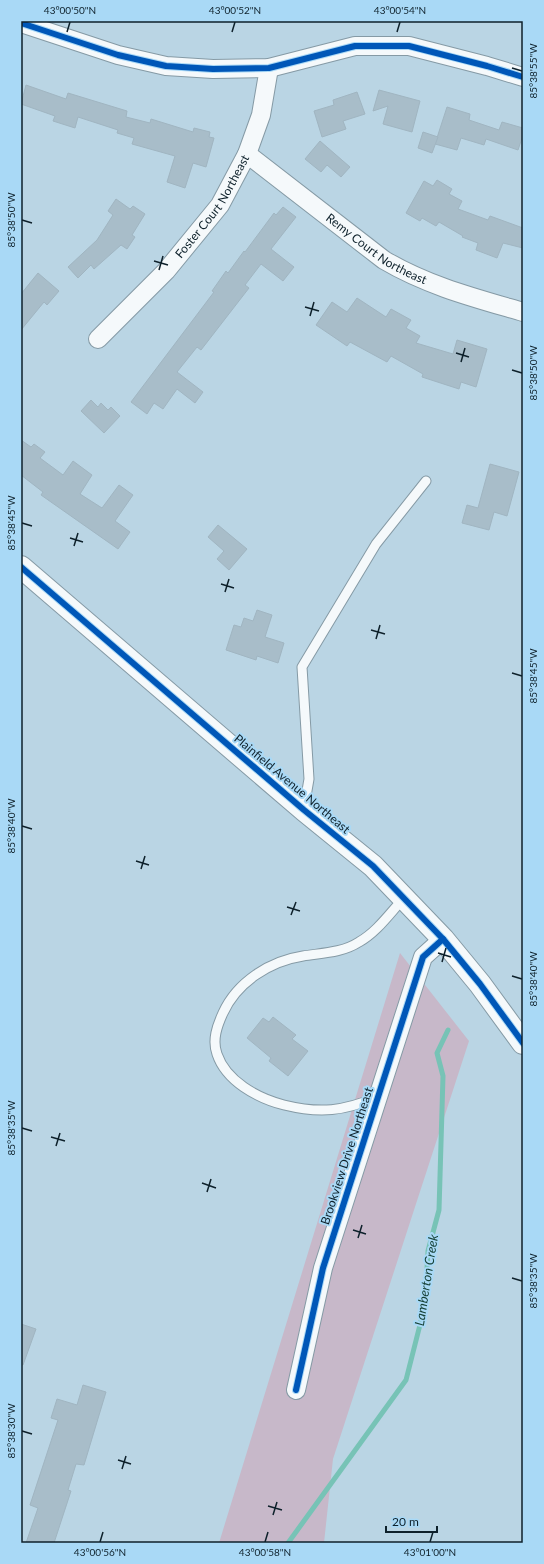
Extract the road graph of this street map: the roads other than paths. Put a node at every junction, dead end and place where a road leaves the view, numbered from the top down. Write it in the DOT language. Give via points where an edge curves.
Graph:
graph roads {
  1 [pos="21,23"];
  2 [pos="269,68"];
  3 [pos="523,77"];
  4 [pos="247,154"];
  5 [pos="523,312"];
  6 [pos="98,339"];
  7 [pos="426,481"];
  8 [pos="21,567"];
  9 [pos="304,810"];
  10 [pos="404,898"];
  11 [pos="443,939"];
  12 [pos="523,1043"];
  13 [pos="378,1097"];
  14 [pos="296,1390"];
  1 -- 2 [label="street" via="118,55 166,66 213,69"];
  2 -- 3 [label="street" via="355,46 409,46"];
  2 -- 4 [label="street, Foster Court Northeast" via="261,115"];
  4 -- 5 [label="street, Remy Court Northeast" via="384,260 407,274 438,287"];
  4 -- 6 [label="street, Foster Court Northeast" via="220,205 166,271"];
  7 -- 9 [label="lane" via="376,544 302,667 309,779"];
  8 -- 9 [label="main road, Plainfield Avenue Northeast"];
  9 -- 10 [label="main road, Plainfield Avenue Northeast" via="373,866"];
  10 -- 11 [label="main road, Plainfield Avenue Northeast"];
  10 -- 13 [label="lane" via="378,927 359,942 338,951 282,961 253,976 227,1003 215,1034 216,1052 227,1073 254,1093 277,1103 319,1111 335,1110"];
  11 -- 12 [label="main road, Plainfield Avenue Northeast"];
  11 -- 13 [label="street, Brookview Drive Northeast" via="423,957"];
  13 -- 14 [label="street, Brookview Drive Northeast" via="323,1268"];
}
